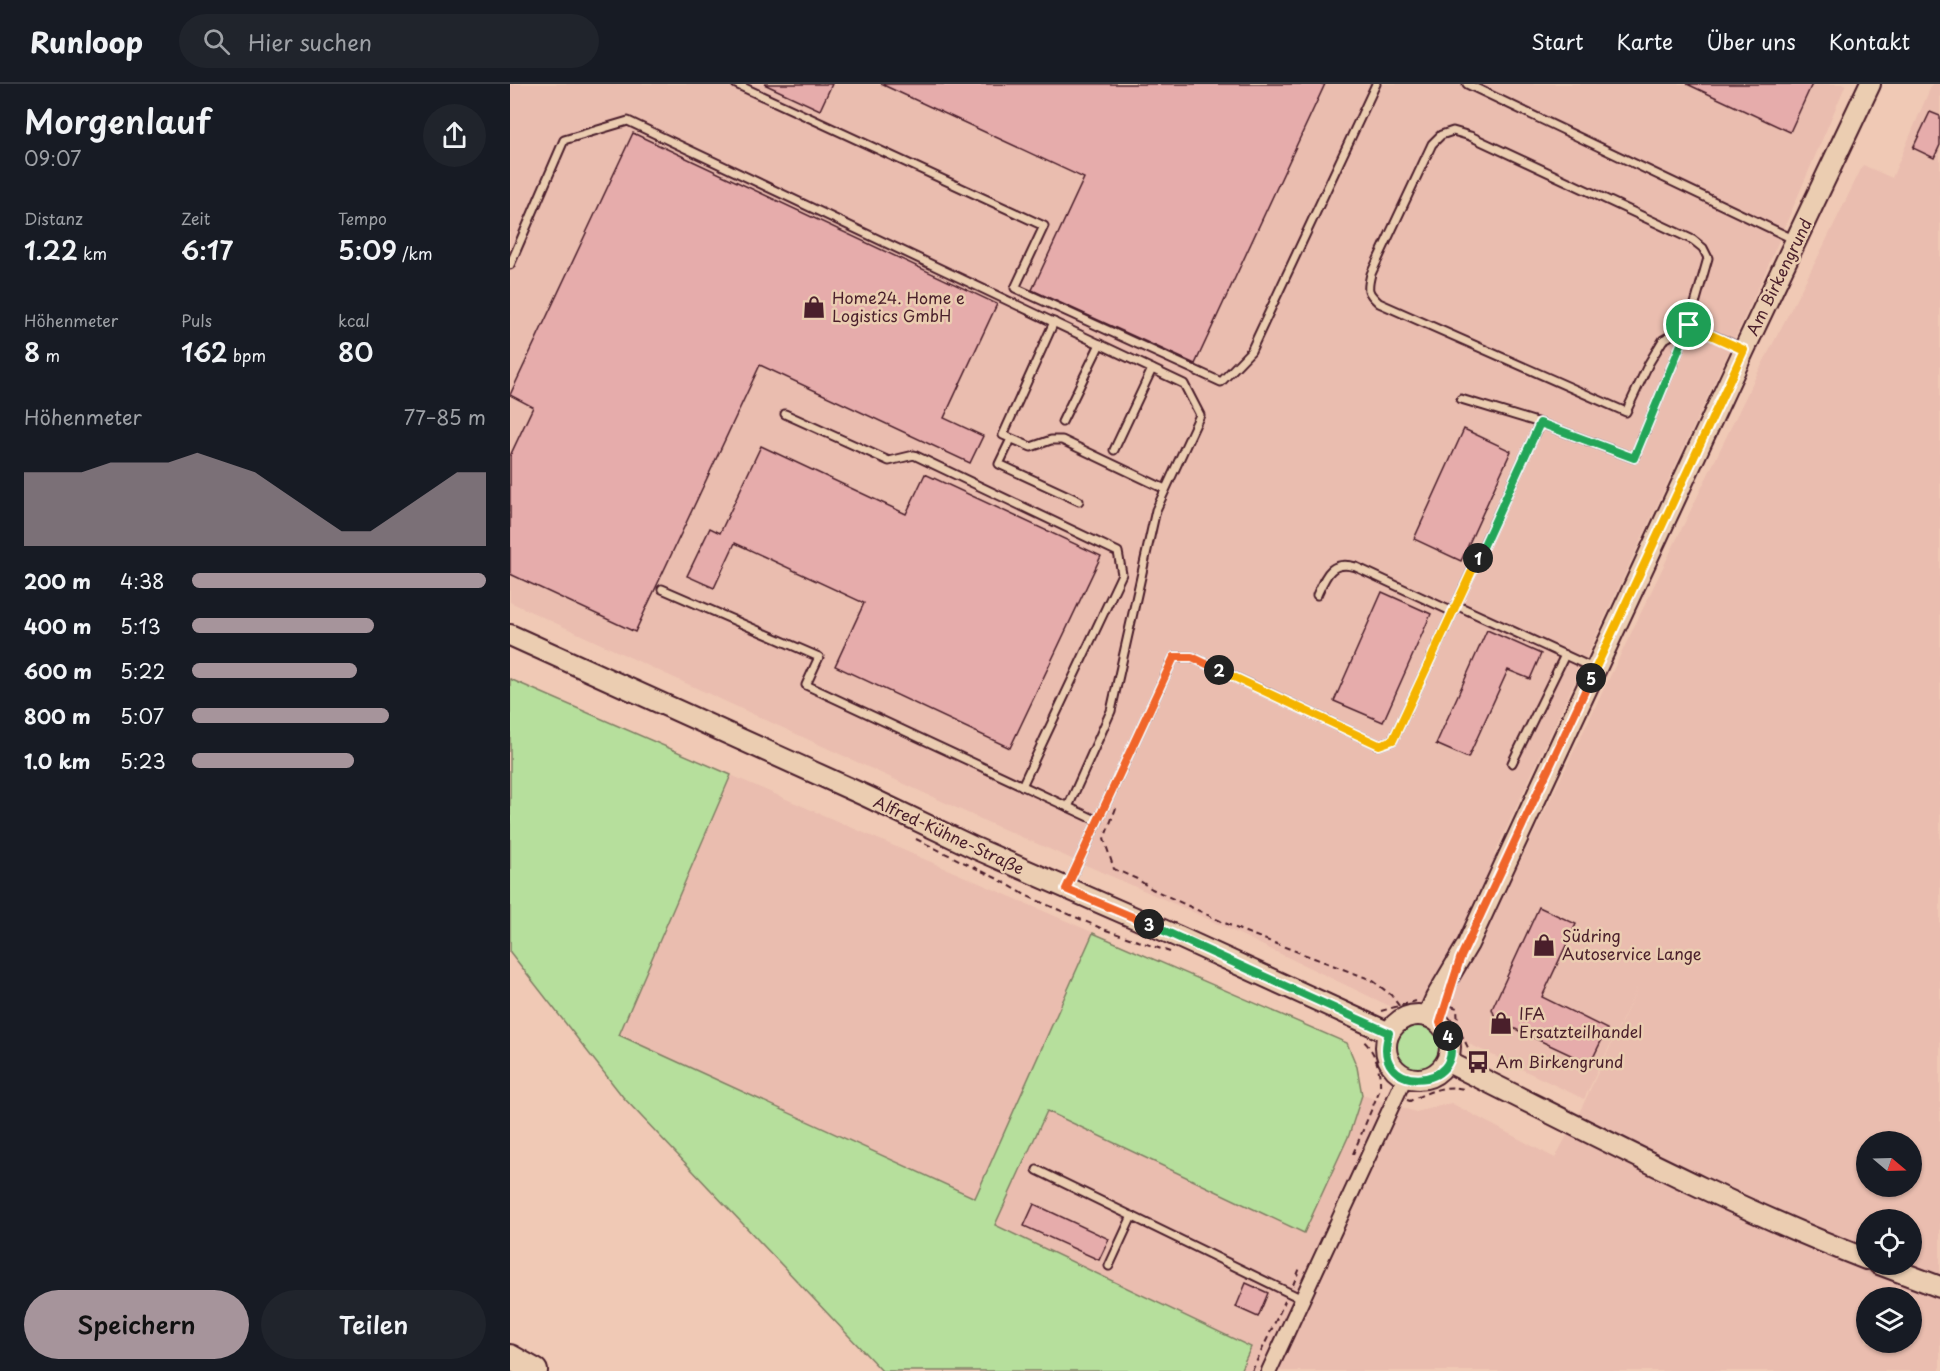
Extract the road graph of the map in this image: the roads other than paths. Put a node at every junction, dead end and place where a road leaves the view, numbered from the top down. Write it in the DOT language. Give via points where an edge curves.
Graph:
graph roads {
  1 [pos="736,84"];
  2 [pos="1376,84"];
  3 [pos="1467,84"];
  4 [pos="1870,84"];
  5 [pos="1797,241"];
  6 [pos="510,265"];
  7 [pos="1054,322"];
  8 [pos="1689,325"];
  9 [pos="1100,344"];
  10 [pos="1744,350"];
  11 [pos="1152,369"];
  12 [pos="1461,399"];
  13 [pos="785,414"];
  14 [pos="1062,422"];
  15 [pos="1540,423"];
  16 [pos="1011,439"];
  17 [pos="1114,450"];
  18 [pos="1165,489"];
  19 [pos="1079,501"];
  20 [pos="662,589"];
  21 [pos="1317,595"];
  22 [pos="1455,609"];
  23 [pos="510,635"];
  24 [pos="1565,655"];
  25 [pos="1595,669"];
  26 [pos="1512,763"];
  27 [pos="1022,786"];
  28 [pos="1068,807"];
  29 [pos="1098,821"];
  30 [pos="1066,889"];
  31 [pos="1430,1013"];
  32 [pos="1389,1033"];
  33 [pos="1448,1062"];
  34 [pos="1405,1077"];
  35 [pos="1037,1170"];
  36 [pos="1132,1216"];
  37 [pos="1856,1255"];
  38 [pos="1109,1266"];
  39 [pos="1908,1275"];
  40 [pos="1940,1287"];
  41 [pos="1303,1299"];
  42 [pos="510,1357"];
  43 [pos="535,1371"];
  44 [pos="1269,1371"];
  1 -- 2 [label="lane" via="1044,226 1015,288 1221,382 1251,351"];
  3 -- 5 [label="lane"];
  4 -- 5 [label="main road, Am Birkengrund"];
  5 -- 10 [label="main road, Am Birkengrund"];
  6 -- 7 [label="lane" via="564,140 628,121"];
  7 -- 9 [label="lane"];
  7 -- 16 [label="lane" via="1003,435"];
  8 -- 8 [label="lane" via="1664,340 1626,412 1379,303 1368,288 1432,144 1453,131 1545,170 1703,248 1708,258"];
  8 -- 10 [label="lane"];
  8 -- 15 [label="lane" via="1634,458"];
  9 -- 11 [label="lane"];
  9 -- 14 [label="lane"];
  10 -- 25 [label="main road, Am Birkengrund"];
  11 -- 17 [label="lane"];
  11 -- 18 [label="lane" via="1184,384 1200,415"];
  12 -- 15 [label="lane"];
  13 -- 27 [label="lane" via="889,461 914,455 1118,552 1122,574"];
  15 -- 22 [label="lane"];
  16 -- 18 [label="lane" via="1030,447 1062,440"];
  16 -- 19 [label="lane" via="999,464"];
  18 -- 28 [label="lane" via="1156,510 1111,711"];
  20 -- 27 [label="lane" via="819,657 806,685"];
  21 -- 22 [label="lane" via="1325,576 1344,564"];
  22 -- 24 [label="lane"];
  22 -- 29 [label="lane" via="1393,740 1379,745 1192,657 1174,657"];
  23 -- 30 [label="main road, Alfred-Kühne-Straße"];
  24 -- 25 [label="lane"];
  24 -- 26 [label="lane"];
  25 -- 31 [label="main road, Am Birkengrund" via="1460,959"];
  27 -- 28 [label="lane"];
  28 -- 29 [label="lane"];
  29 -- 30 [label="lane"];
  30 -- 32 [label="main road, Alfred-Kühne-Straße"];
  31 -- 32 [label="main road" via="1406,1017"];
  31 -- 33 [label="main road" via="1447,1031 1451,1052"];
  32 -- 34 [label="main road" via="1388,1058"];
  33 -- 34 [label="main road" via="1429,1078"];
  33 -- 37 [label="main road" via="1720,1197"];
  34 -- 41 [label="street"];
  35 -- 36 [label="lane"];
  36 -- 38 [label="lane"];
  36 -- 41 [label="lane"];
  39 -- 40 [label="main road"];
  41 -- 44 [label="street"];
  42 -- 43 [label="highway"];
}
